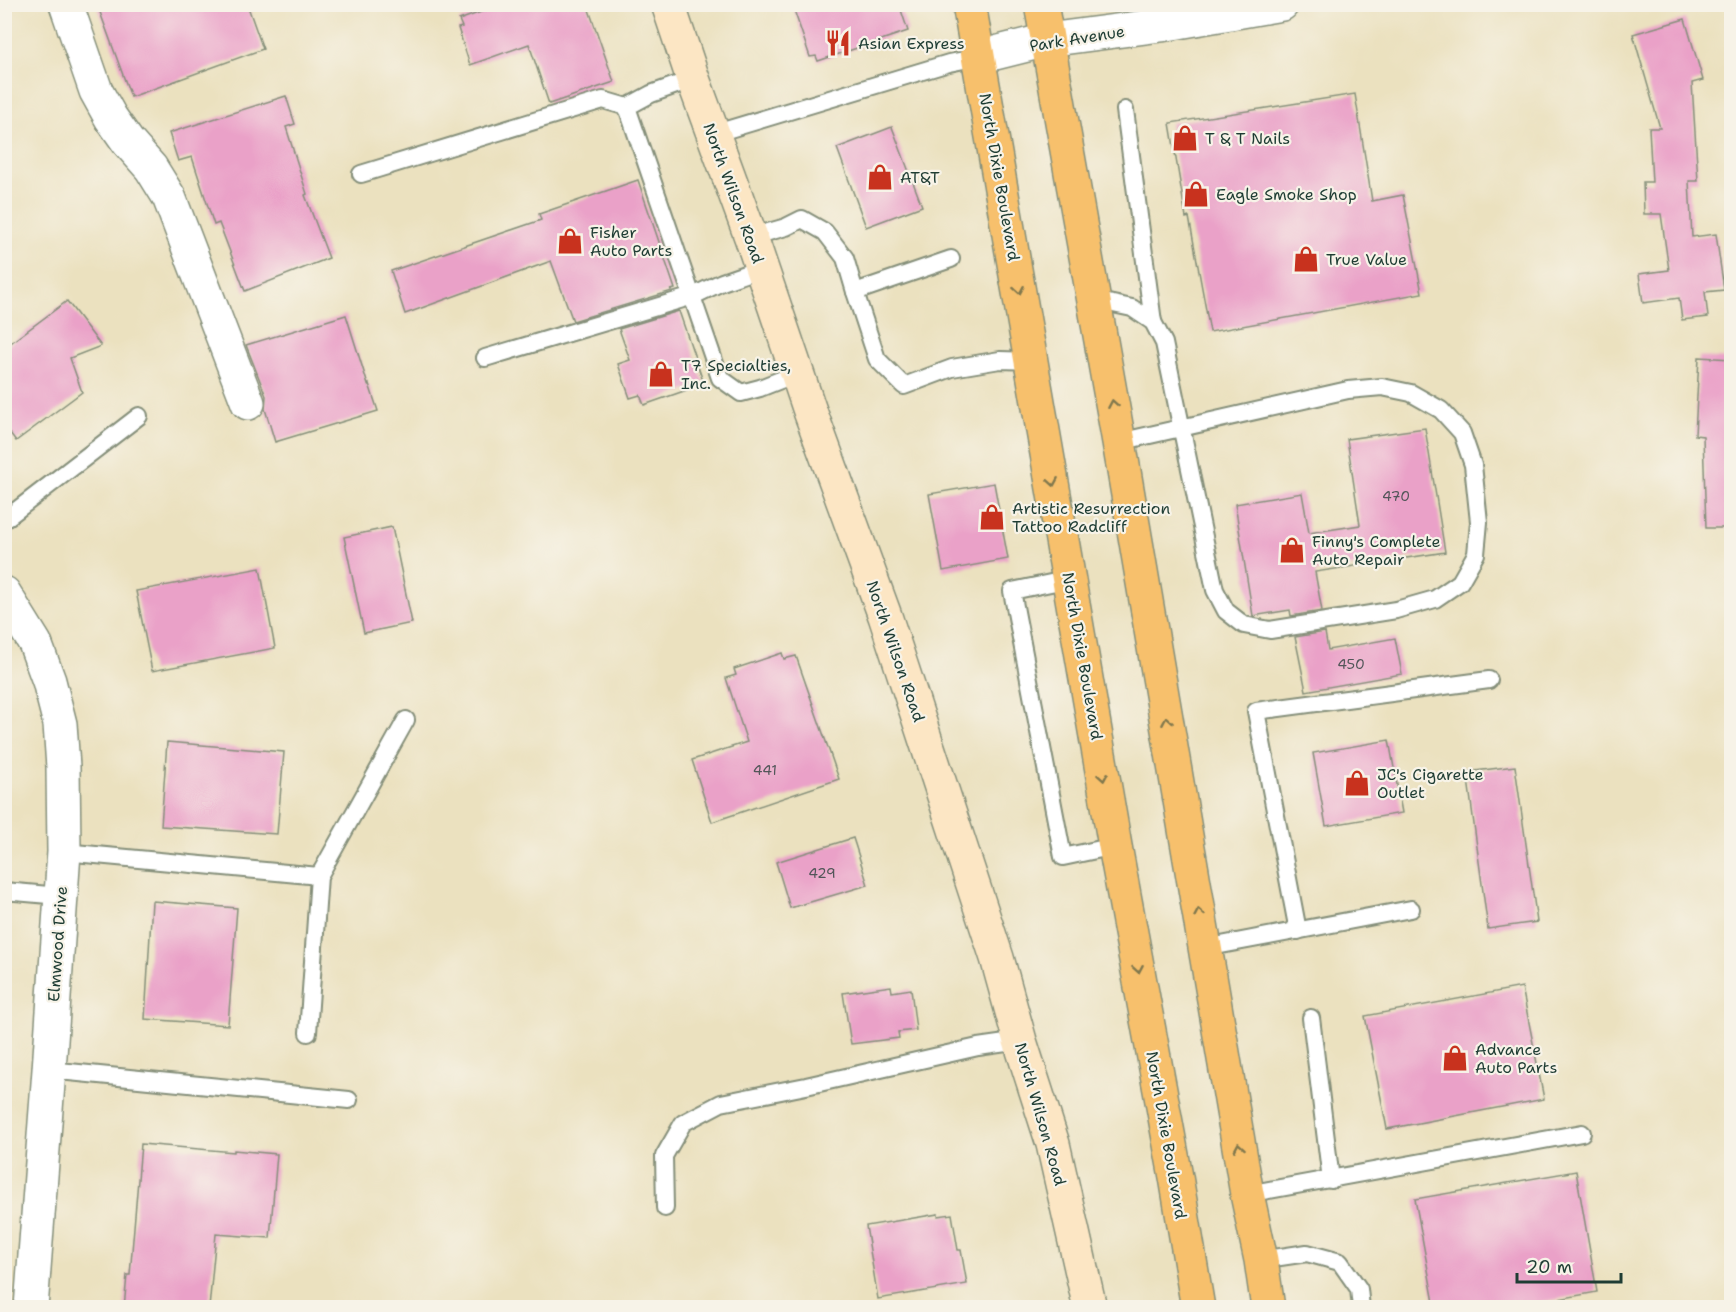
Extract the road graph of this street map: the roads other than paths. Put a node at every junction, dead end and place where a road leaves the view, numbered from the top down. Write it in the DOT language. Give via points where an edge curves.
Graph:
graph roads {
  1 [pos="66,4"];
  2 [pos="668,4"];
  3 [pos="969,4"];
  4 [pos="1041,4"];
  5 [pos="1282,4"];
  6 [pos="1047,40"];
  7 [pos="979,57"];
  8 [pos="693,80"];
  9 [pos="627,107"];
  10 [pos="1125,110"];
  11 [pos="713,134"];
  12 [pos="361,174"];
  13 [pos="751,237"];
  14 [pos="951,259"];
  15 [pos="762,268"];
  16 [pos="855,292"];
  17 [pos="693,296"];
  18 [pos="1094,300"];
  19 [pos="1153,322"];
  20 [pos="485,358"];
  21 [pos="1032,361"];
  22 [pos="798,374"];
  23 [pos="248,403"];
  24 [pos="139,416"];
  25 [pos="1181,426"];
  26 [pos="1119,442"];
  27 [pos="4,520"];
  28 [pos="1070,579"];
  29 [pos="4,593"];
  30 [pos="1489,680"];
  31 [pos="406,720"];
  32 [pos="1115,846"];
  33 [pos="64,852"];
  34 [pos="319,876"];
  35 [pos="4,891"];
  36 [pos="60,896"];
  37 [pos="1411,909"];
  38 [pos="1298,931"];
  39 [pos="1205,948"];
  40 [pos="1311,1018"];
  41 [pos="308,1034"];
  42 [pos="1020,1041"];
  43 [pos="49,1071"];
  44 [pos="349,1100"];
  45 [pos="1582,1133"];
  46 [pos="1331,1180"];
  47 [pos="1247,1194"];
  48 [pos="665,1208"];
  49 [pos="1261,1260"];
  50 [pos="32,1308"];
  51 [pos="1090,1308"];
  52 [pos="1198,1308"];
  53 [pos="1268,1308"];
  54 [pos="1361,1308"];
  1 -- 23 [label="street" via="96,91 169,197"];
  2 -- 8 [label="main road, North Wilson Road"];
  3 -- 7 [label="highway, North Dixie Boulevard"];
  4 -- 6 [label="highway"];
  5 -- 6 [label="street, Park Avenue"];
  6 -- 7 [label="street, Park Avenue"];
  6 -- 18 [label="highway"];
  7 -- 11 [label="lane"];
  7 -- 21 [label="highway, North Dixie Boulevard, one-way"];
  8 -- 9 [label="lane" via="651,93"];
  8 -- 11 [label="main road, North Wilson Road"];
  9 -- 12 [label="lane" via="603,100"];
  9 -- 17 [label="lane"];
  10 -- 19 [label="lane"];
  11 -- 13 [label="main road, North Wilson Road"];
  13 -- 15 [label="main road, North Wilson Road"];
  13 -- 16 [label="lane" via="802,219 825,232 845,258"];
  14 -- 16 [label="lane"];
  15 -- 17 [label="lane"];
  15 -- 22 [label="main road, North Wilson Road"];
  16 -- 21 [label="lane" via="877,359 904,386 952,368 1000,360"];
  17 -- 20 [label="lane"];
  17 -- 22 [label="lane" via="720,378 741,393"];
  18 -- 19 [label="lane" via="1132,308"];
  26 -- 18 [label="highway, one-way"];
  19 -- 25 [label="lane" via="1164,344"];
  21 -- 28 [label="highway, North Dixie Boulevard, one-way"];
  22 -- 42 [label="main road, North Wilson Road" via="885,615"];
  24 -- 27 [label="lane"];
  25 -- 25 [label="lane" via="1347,390 1382,387 1411,393 1441,411 1462,433 1473,465 1479,522 1476,554 1460,582 1435,599 1396,610 1270,630 1244,625 1226,611 1215,590"];
  25 -- 26 [label="lane"];
  39 -- 26 [label="highway, one-way"];
  28 -- 32 [label="highway, North Dixie Boulevard, one-way"];
  28 -- 32 [label="lane" via="1012,591 1063,857"];
  29 -- 33 [label="street, Elmwood Drive" via="36,643 60,724"];
  30 -- 38 [label="lane" via="1256,711"];
  31 -- 34 [label="lane"];
  32 -- 52 [label="highway, North Dixie Boulevard, one-way"];
  33 -- 34 [label="lane"];
  33 -- 36 [label="street, Elmwood Drive"];
  34 -- 41 [label="lane"];
  35 -- 36 [label="lane"];
  36 -- 43 [label="street, Elmwood Drive"];
  37 -- 38 [label="lane"];
  38 -- 39 [label="lane"];
  47 -- 39 [label="highway, one-way"];
  40 -- 46 [label="lane"];
  42 -- 48 [label="lane" via="721,1103 683,1123 664,1156"];
  42 -- 51 [label="main road, North Wilson Road" via="1053,1144"];
  43 -- 44 [label="lane"];
  43 -- 50 [label="street, Elmwood Drive"];
  45 -- 46 [label="lane"];
  46 -- 47 [label="lane"];
  47 -- 49 [label="highway"];
  49 -- 53 [label="highway"];
  49 -- 54 [label="lane" via="1307,1253 1340,1262 1359,1288"];
}
